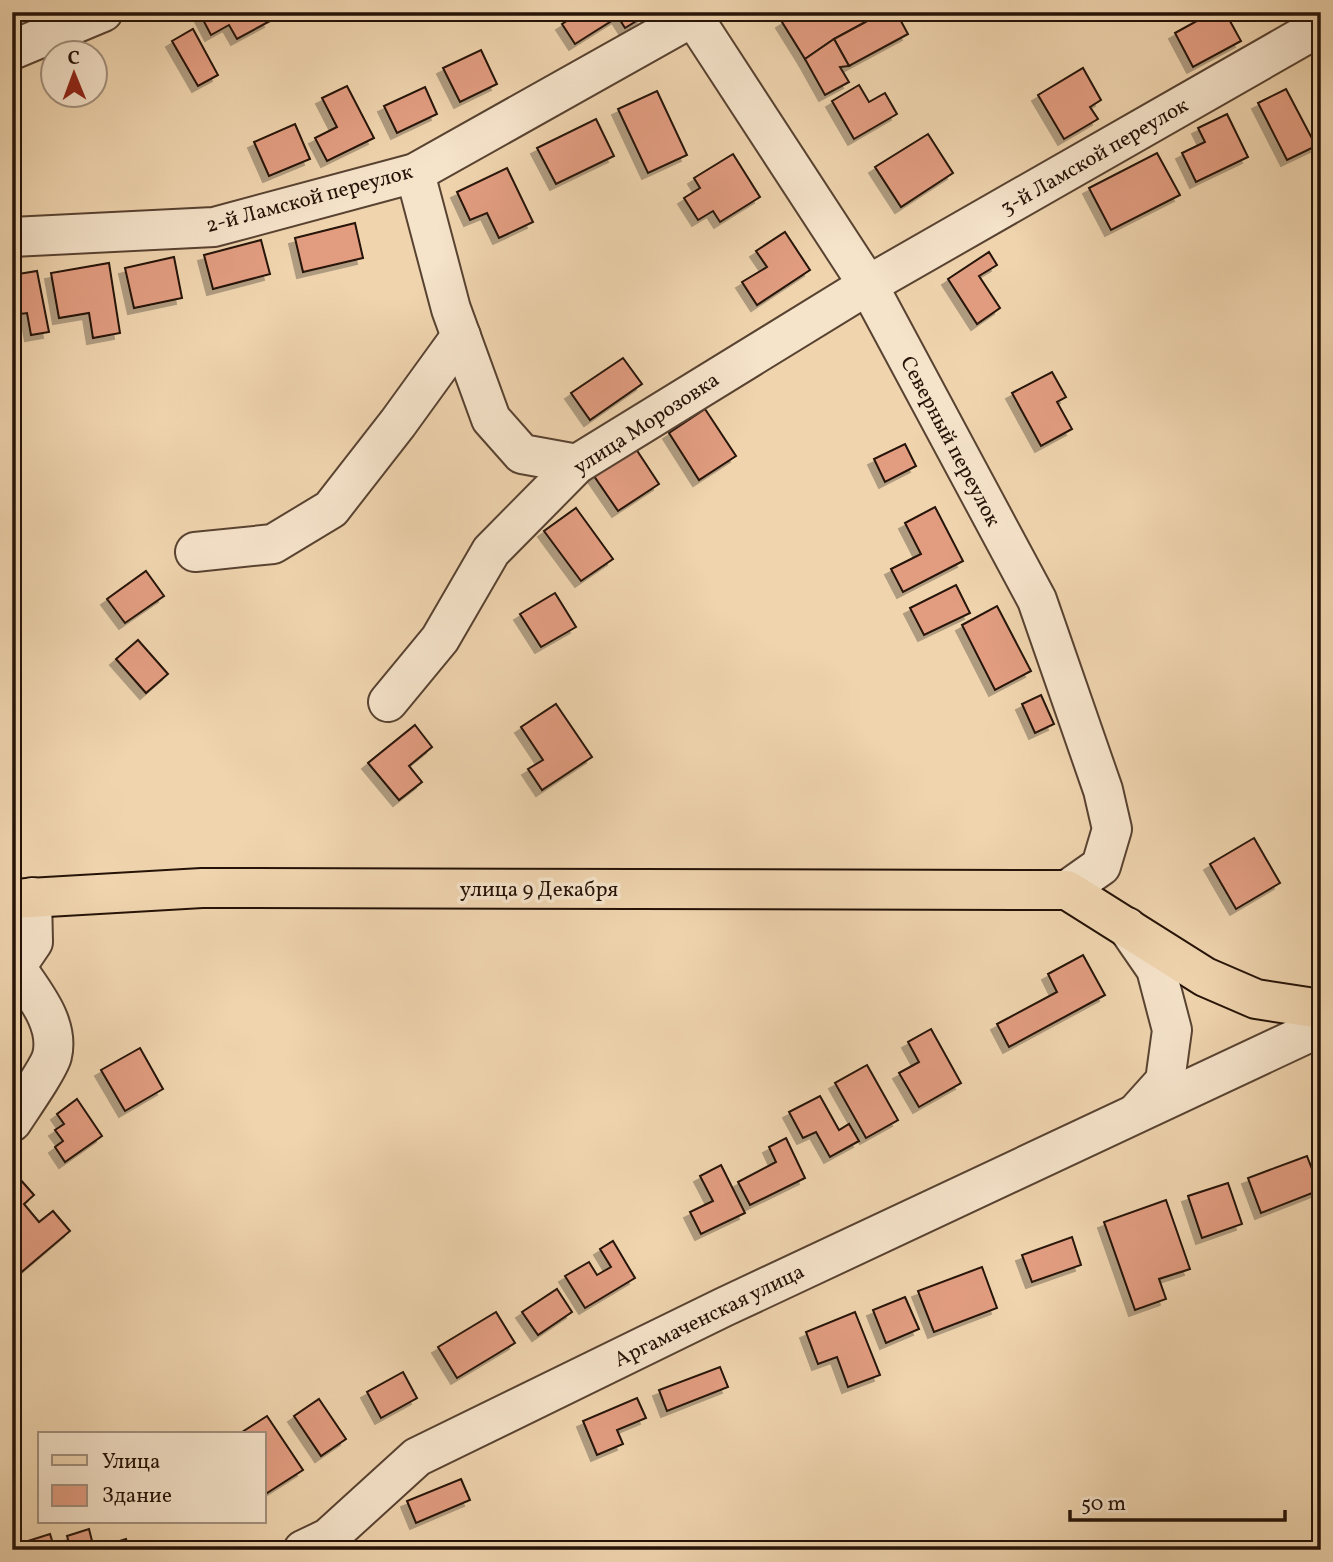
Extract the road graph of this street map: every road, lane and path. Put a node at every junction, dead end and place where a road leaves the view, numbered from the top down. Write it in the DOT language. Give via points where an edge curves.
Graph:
graph roads {
  1 [pos="103,12"];
  2 [pos="692,15"];
  3 [pos="1321,26"];
  4 [pos="12,50"];
  5 [pos="415,173"];
  6 [pos="12,237"];
  7 [pos="867,285"];
  8 [pos="461,337"];
  9 [pos="577,464"];
  10 [pos="195,552"];
  11 [pos="388,702"];
  12 [pos="1067,890"];
  13 [pos="22,898"];
  14 [pos="1127,927"];
  15 [pos="14,968"];
  16 [pos="1321,1009"];
  17 [pos="1321,1027"];
  18 [pos="1136,1113"];
  19 [pos="12,1122"];
  20 [pos="322,1546"];
  1 -- 4 [label="street"];
  2 -- 5 [label="street, 2-й Ламской переулок"];
  2 -- 7 [label="street, Северный переулок"];
  3 -- 7 [label="street, 3-й Ламской переулок"];
  5 -- 6 [label="street, 2-й Ламской переулок" via="214,227"];
  5 -- 8 [label="street"];
  7 -- 9 [label="street, улица Морозовка"];
  7 -- 12 [label="street, Северный переулок" via="1037,600 1103,790 1112,830 1101,866"];
  8 -- 9 [label="street" via="491,419 522,454"];
  8 -- 10 [label="street" via="331,509 274,544"];
  9 -- 11 [label="street, улица Морозовка" via="491,551 440,639"];
  12 -- 13 [label="main road, улица 9 Декабря" via="202,888"];
  12 -- 14 [label="main road"];
  13 -- 15 [label="street" via="33,942"];
  14 -- 16 [label="main road" via="1205,977 1256,999"];
  14 -- 18 [label="street" via="1156,969 1172,1030 1165,1081"];
  15 -- 19 [label="street" via="44,1011 52,1032 52,1057"];
  17 -- 18 [label="street, Аргамаченская улица"];
  18 -- 20 [label="street, Аргамаченская улица" via="417,1457"];
}
